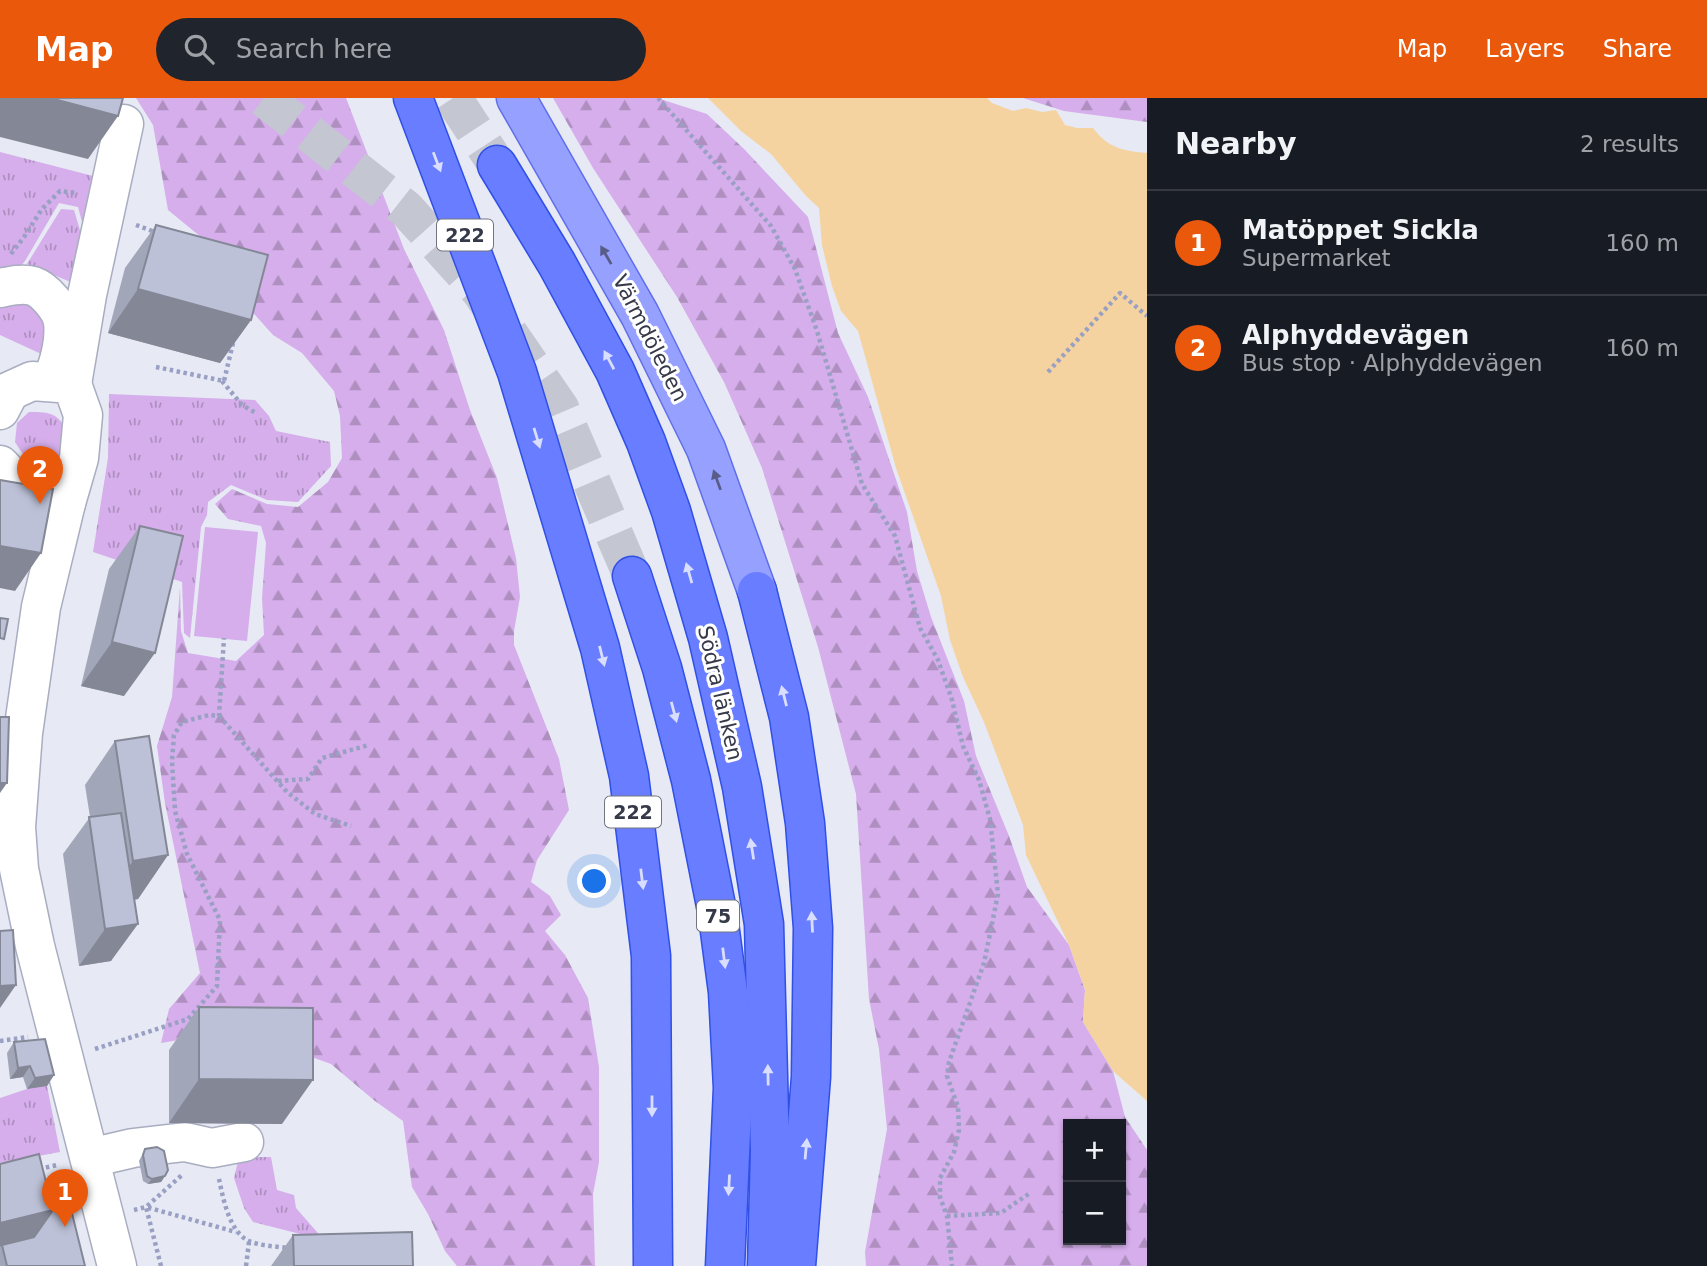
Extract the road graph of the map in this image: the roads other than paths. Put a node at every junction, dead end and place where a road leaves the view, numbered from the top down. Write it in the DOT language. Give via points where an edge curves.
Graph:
graph roads {
  1 [pos="413,98"];
  2 [pos="516,98"];
  3 [pos="124,124"];
  4 [pos="497,165"];
  5 [pos="2,275"];
  6 [pos="72,384"];
  7 [pos="0,410"];
  8 [pos="0,465"];
  9 [pos="66,503"];
  10 [pos="632,576"];
  11 [pos="757,591"];
  12 [pos="228,1145"];
  13 [pos="90,1158"];
  14 [pos="117,1266"];
  15 [pos="653,1266"];
  16 [pos="725,1266"];
  17 [pos="767,1266"];
  18 [pos="796,1266"];
  1 -- 15 [label="highway, 222, one-way" via="517,372 600,648 629,776 651,956"];
  11 -- 2 [label="main road, Värmdöleden, one-way" via="706,449 640,315"];
  3 -- 6 [label="street"];
  17 -- 4 [label="highway, Södra länken / 75, one-way" via="770,1151 764,924 742,787 708,638 671,511 620,383 557,264"];
  5 -- 6 [label="street" via="12,285 33,286 52,299 63,318 56,370"];
  6 -- 7 [label="street" via="32,381 10,391"];
  6 -- 9 [label="street" via="83,415 79,458"];
  8 -- 9 [label="street" via="14,480"];
  9 -- 13 [label="street" via="41,607 23,733 16,827 19,869 35,946"];
  10 -- 16 [label="highway, 75, one-way" via="663,668 718,916 733,1088"];
  18 -- 11 [label="highway, one-way" via="811,1077 813,928 805,822 789,717"];
  12 -- 13 [label="street" via="185,1142"];
  13 -- 14 [label="street"];
}
